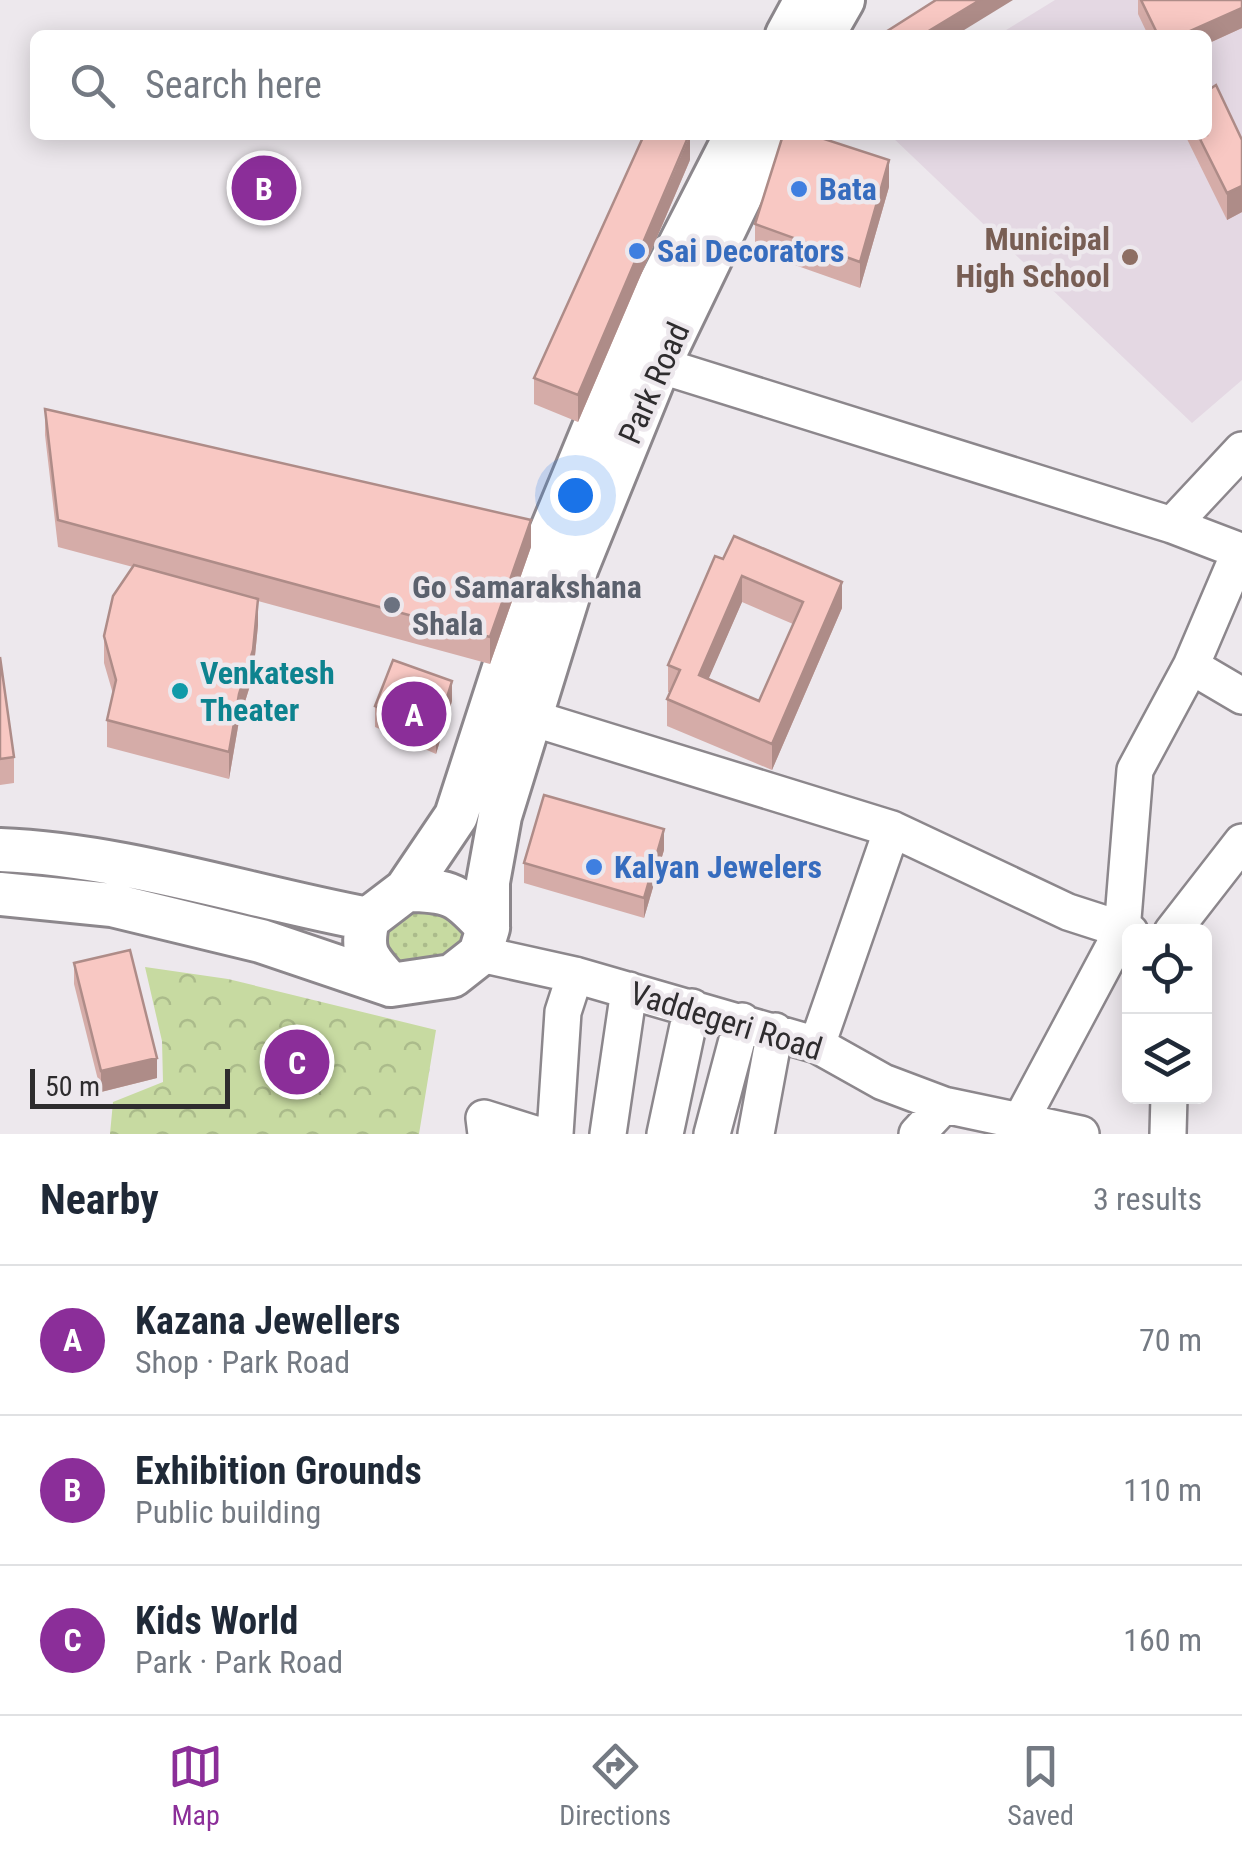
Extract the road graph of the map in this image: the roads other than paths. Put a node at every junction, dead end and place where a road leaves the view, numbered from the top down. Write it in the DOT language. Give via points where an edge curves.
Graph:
graph roads {
  1 [pos="806,0"];
  2 [pos="844,0"];
  3 [pos="790,30"];
  4 [pos="826,30"];
  5 [pos="733,140"];
  6 [pos="768,140"];
  7 [pos="660,365"];
  8 [pos="1242,450"];
  9 [pos="1172,525"];
  10 [pos="1241,551"];
  11 [pos="1192,666"];
  12 [pos="1242,696"];
  13 [pos="532,718"];
  14 [pos="892,829"];
  15 [pos="0,850"];
  16 [pos="1237,854"];
  17 [pos="406,890"];
  18 [pos="0,894"];
  19 [pos="368,919"];
  20 [pos="1126,924"];
  21 [pos="1179,924"];
  22 [pos="1122,931"];
  23 [pos="1122,939"];
  24 [pos="484,941"];
  25 [pos="574,974"];
  26 [pos="391,985"];
  27 [pos="629,990"];
  28 [pos="692,1007"];
  29 [pos="758,1026"];
  30 [pos="817,1045"];
  31 [pos="1169,1104"];
  32 [pos="944,1106"];
  33 [pos="1021,1120"];
  34 [pos="486,1134"];
  35 [pos="535,1134"];
  36 [pos="555,1134"];
  37 [pos="608,1134"];
  38 [pos="665,1134"];
  39 [pos="712,1134"];
  40 [pos="756,1134"];
  41 [pos="917,1134"];
  42 [pos="1081,1134"];
  43 [pos="1168,1134"];
  1 -- 3 [label="main road"];
  2 -- 4 [label="main road"];
  5 -- 17 [label="main road, Park Road" via="628,348 538,563 456,816"];
  6 -- 7 [label="main road, Park Road"];
  7 -- 9 [label="street"];
  7 -- 13 [label="main road, Park Road" via="577,568"];
  8 -- 9 [label="street"];
  9 -- 10 [label="street"];
  10 -- 11 [label="street"];
  11 -- 12 [label="street"];
  11 -- 20 [label="street" via="1135,770"];
  13 -- 14 [label="street"];
  13 -- 24 [label="main road, Park Road" via="500,816"];
  14 -- 22 [label="street"];
  14 -- 30 [label="street"];
  15 -- 19 [label="main road" via="109,860"];
  16 -- 21 [label="street"];
  17 -- 19 [label="main road"];
  17 -- 24 [label="main road" via="464,900"];
  18 -- 26 [label="main road" via="112,905 261,941"];
  19 -- 26 [label="main road" via="362,943"];
  23 -- 33 [label="street"];
  24 -- 25 [label="street, Vaddegeri Road"];
  24 -- 26 [label="main road" via="452,976"];
  25 -- 27 [label="street, Vaddegeri Road"];
  25 -- 36 [label="street" via="563,1012"];
  27 -- 28 [label="street, Vaddegeri Road"];
  27 -- 37 [label="street"];
  28 -- 29 [label="street, Vaddegeri Road"];
  28 -- 38 [label="street"];
  29 -- 30 [label="street, Vaddegeri Road"];
  29 -- 39 [label="street"];
  29 -- 40 [label="street"];
  30 -- 32 [label="street, Vaddegeri Road" via="882,1082"];
  31 -- 43 [label="street"];
  32 -- 33 [label="street, Vaddegeri Road"];
  32 -- 41 [label="street"];
  33 -- 42 [label="street, Vaddegeri Road"];
  34 -- 35 [label="street" via="484,1118"];
}
